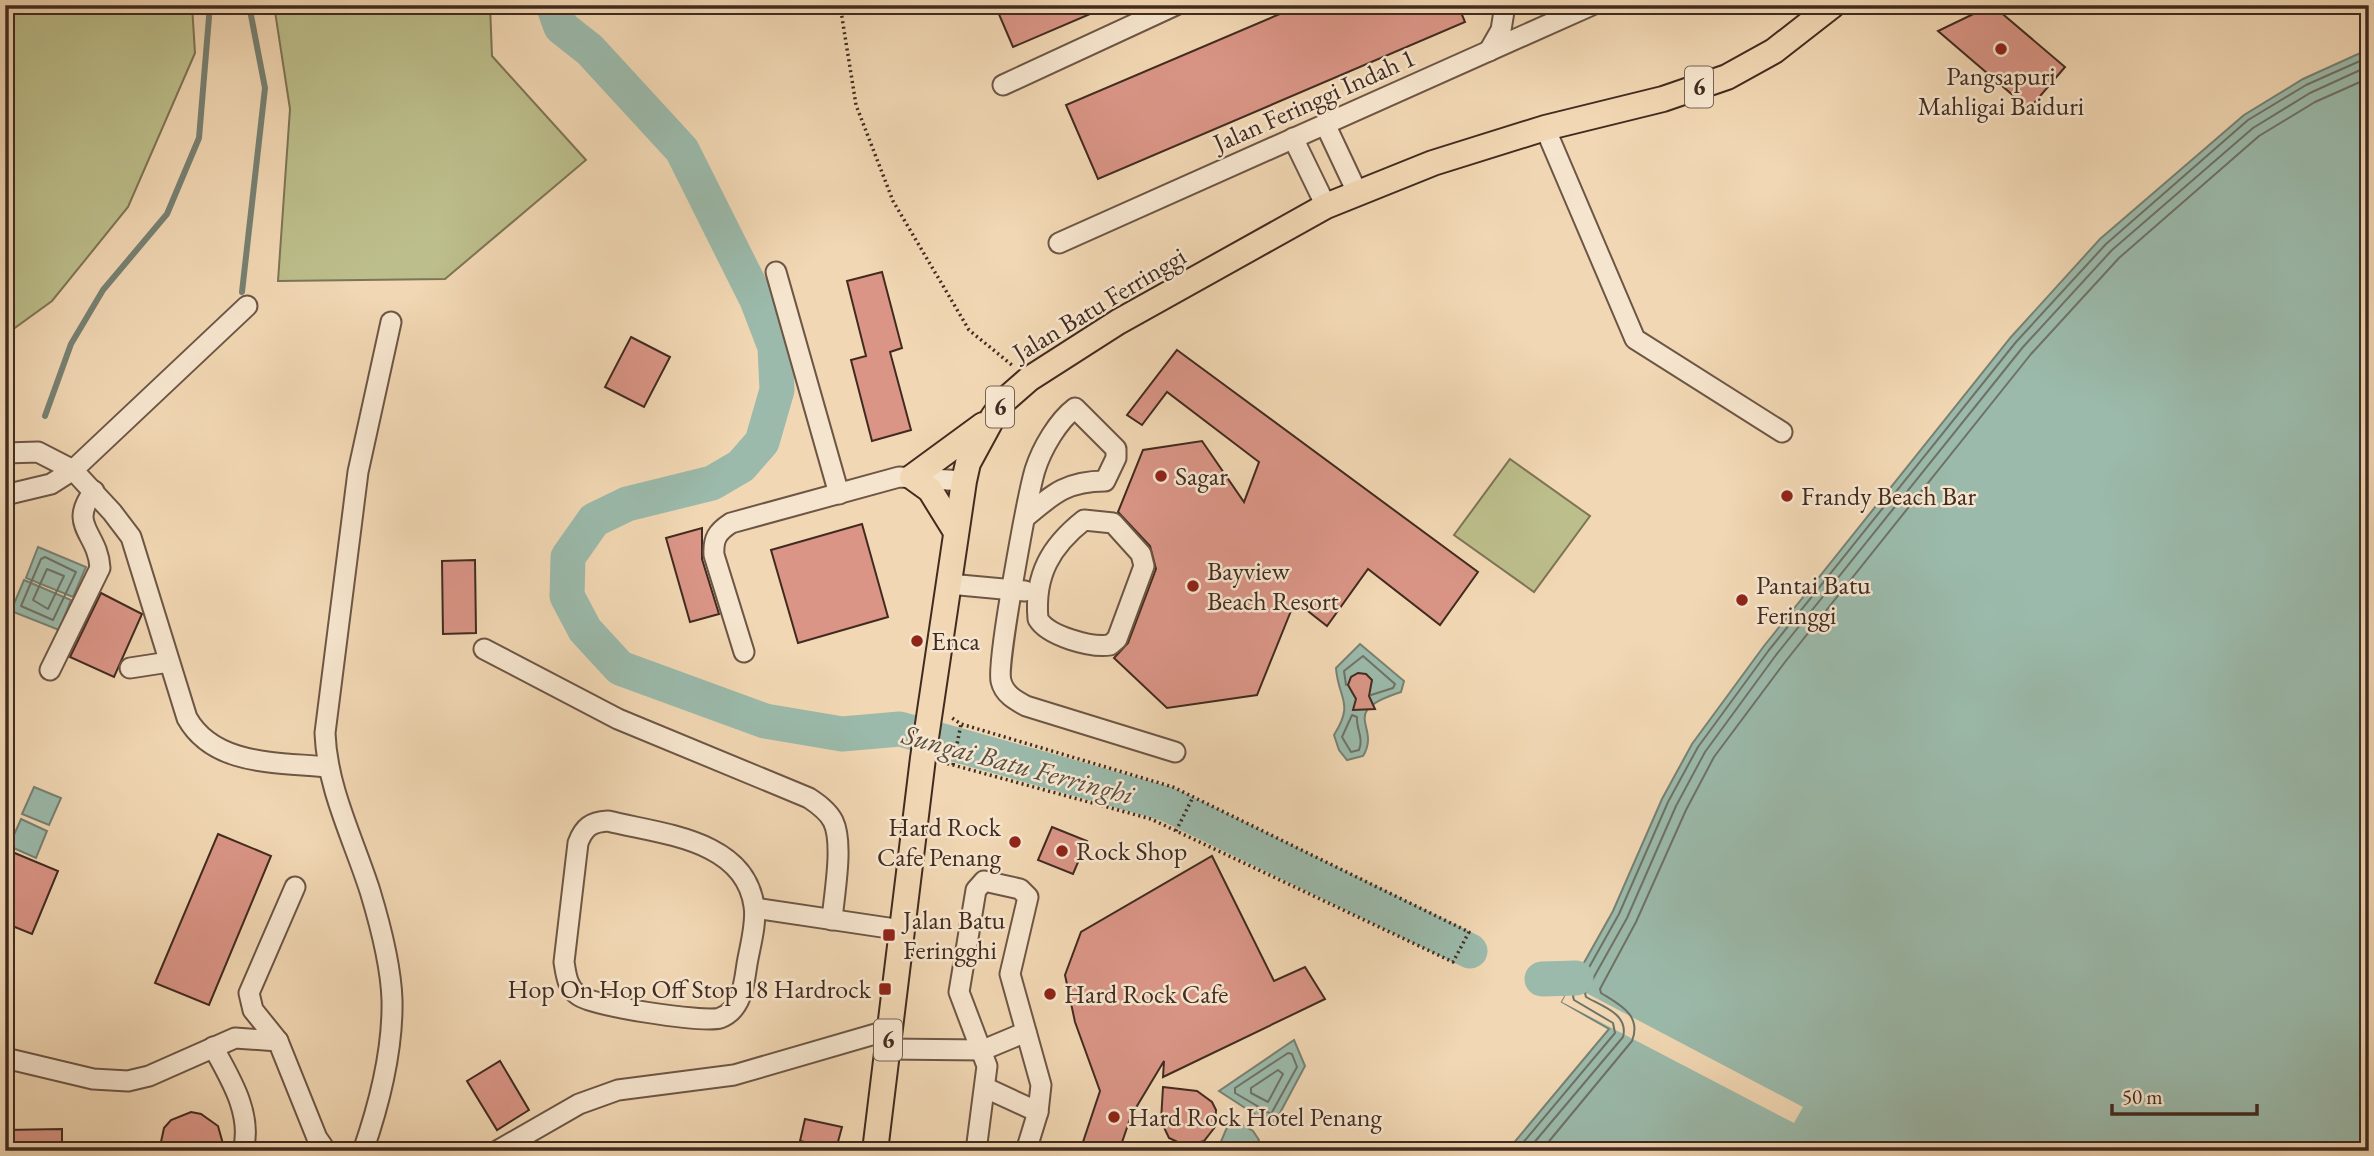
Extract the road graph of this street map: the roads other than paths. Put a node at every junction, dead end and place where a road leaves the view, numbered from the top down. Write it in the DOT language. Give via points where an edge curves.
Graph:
graph roads {
  1 [pos="1176,5"];
  2 [pos="1505,5"];
  3 [pos="1592,5"];
  4 [pos="1833,5"];
  5 [pos="1489,51"];
  6 [pos="1003,85"];
  7 [pos="1325,124"];
  8 [pos="1545,128"];
  9 [pos="1293,138"];
  10 [pos="1357,192"];
  11 [pos="1326,206"];
  12 [pos="1059,243"];
  13 [pos="776,272"];
  14 [pos="247,306"];
  15 [pos="391,322"];
  16 [pos="993,417"];
  17 [pos="1782,432"];
  18 [pos="5,453"];
  19 [pos="73,470"];
  20 [pos="912,477"];
  21 [pos="964,481"];
  22 [pos="94,491"];
  23 [pos="839,494"];
  24 [pos="5,495"];
  25 [pos="1027,516"];
  26 [pos="956,532"];
  27 [pos="949,584"];
  28 [pos="1013,590"];
  29 [pos="1040,593"];
  30 [pos="484,649"];
  31 [pos="744,652"];
  32 [pos="169,662"];
  33 [pos="130,668"];
  34 [pos="50,670"];
  35 [pos="1175,752"];
  36 [pos="326,767"];
  37 [pos="296,887"];
  38 [pos="755,908"];
  39 [pos="832,920"];
  40 [pos="902,930"];
  41 [pos="1027,1032"];
  42 [pos="888,1040"];
  43 [pos="278,1041"];
  44 [pos="213,1046"];
  45 [pos="983,1050"];
  46 [pos="5,1058"];
  47 [pos="986,1088"];
  48 [pos="1038,1112"];
  49 [pos="243,1151"];
  50 [pos="326,1151"];
  51 [pos="363,1151"];
  52 [pos="497,1151"];
  53 [pos="875,1151"];
  54 [pos="976,1151"];
  55 [pos="1026,1151"];
  1 -- 6 [label="street"];
  2 -- 5 [label="street" via="1502,30"];
  3 -- 5 [label="street, Jalan Feringgi Indah 1"];
  4 -- 8 [label="main road, 6" via="1774,51 1727,77 1663,99"];
  5 -- 7 [label="street, Jalan Feringgi Indah 1"];
  7 -- 9 [label="street, Jalan Feringgi Indah 1"];
  7 -- 10 [label="street"];
  8 -- 10 [label="main road, Jalan Batu Ferringgi / 6"];
  8 -- 17 [label="street" via="1635,339"];
  9 -- 11 [label="street"];
  9 -- 12 [label="street, Jalan Feringgi Indah 1"];
  10 -- 11 [label="main road, Jalan Batu Ferringgi / 6"];
  11 -- 16 [label="main road, Jalan Batu Ferringgi / 6" via="1118,322 1028,379"];
  13 -- 23 [label="street"];
  14 -- 19 [label="street"];
  15 -- 36 [label="street" via="358,472 324,733"];
  16 -- 20 [label="main road"];
  16 -- 21 [label="main road, Jalan Batu Ferringgi / 6" via="968,463"];
  18 -- 19 [label="street" via="38,452"];
  19 -- 22 [label="street"];
  19 -- 24 [label="street" via="51,484"];
  20 -- 21 [label="street"];
  20 -- 23 [label="street"];
  20 -- 26 [label="main road" via="930,490"];
  21 -- 26 [label="main road, Jalan Batu Ferringgi / 6"];
  22 -- 32 [label="street" via="131,537"];
  22 -- 34 [label="street" via="82,507 82,518 100,568"];
  23 -- 31 [label="street" via="731,523 720,530 713,542 714,555"];
  25 -- 25 [label="street" via="1036,468 1062,417 1075,408 1116,449 1116,458 1105,481 1081,481 1054,493"];
  25 -- 28 [label="street"];
  26 -- 27 [label="main road, Jalan Batu Ferringgi / 6"];
  27 -- 28 [label="street"];
  27 -- 40 [label="main road, Jalan Batu Ferringgi / 6"];
  28 -- 29 [label="street"];
  28 -- 35 [label="street" via="1000,662 1000,680 1010,697"];
  29 -- 29 [label="street" via="1044,566 1061,539 1084,520 1113,523 1143,558 1144,566 1111,645 1086,646 1044,626 1038,619"];
  30 -- 39 [label="street" via="618,719 809,798 823,808 833,821 838,844"];
  32 -- 33 [label="street"];
  32 -- 36 [label="street" via="187,718 208,744 238,756"];
  36 -- 51 [label="street" via="370,893 390,980 392,1002 379,1104"];
  37 -- 43 [label="street" via="249,993 253,1010"];
  38 -- 38 [label="street" via="744,876 722,854 685,840 608,821 594,822 583,830 578,843 564,962 567,980 578,995 595,1003 701,1020 720,1018 736,1007 743,989"];
  38 -- 39 [label="street"];
  39 -- 40 [label="street"];
  40 -- 42 [label="main road, Jalan Batu Ferringgi / 6"];
  41 -- 45 [label="street"];
  41 -- 45 [label="street" via="1010,974 1028,897 1020,889 984,880 976,890 958,992"];
  41 -- 48 [label="street" via="1041,1085"];
  42 -- 45 [label="street"];
  42 -- 52 [label="street" via="734,1075 618,1090 579,1104"];
  42 -- 53 [label="main road, Jalan Batu Ferringgi / 6"];
  43 -- 44 [label="street" via="235,1038"];
  43 -- 50 [label="street"];
  44 -- 46 [label="street" via="128,1081 93,1079"];
  44 -- 49 [label="street" via="246,1122"];
  45 -- 47 [label="street"];
  47 -- 48 [label="street"];
  47 -- 54 [label="street"];
  48 -- 55 [label="street"];
}
